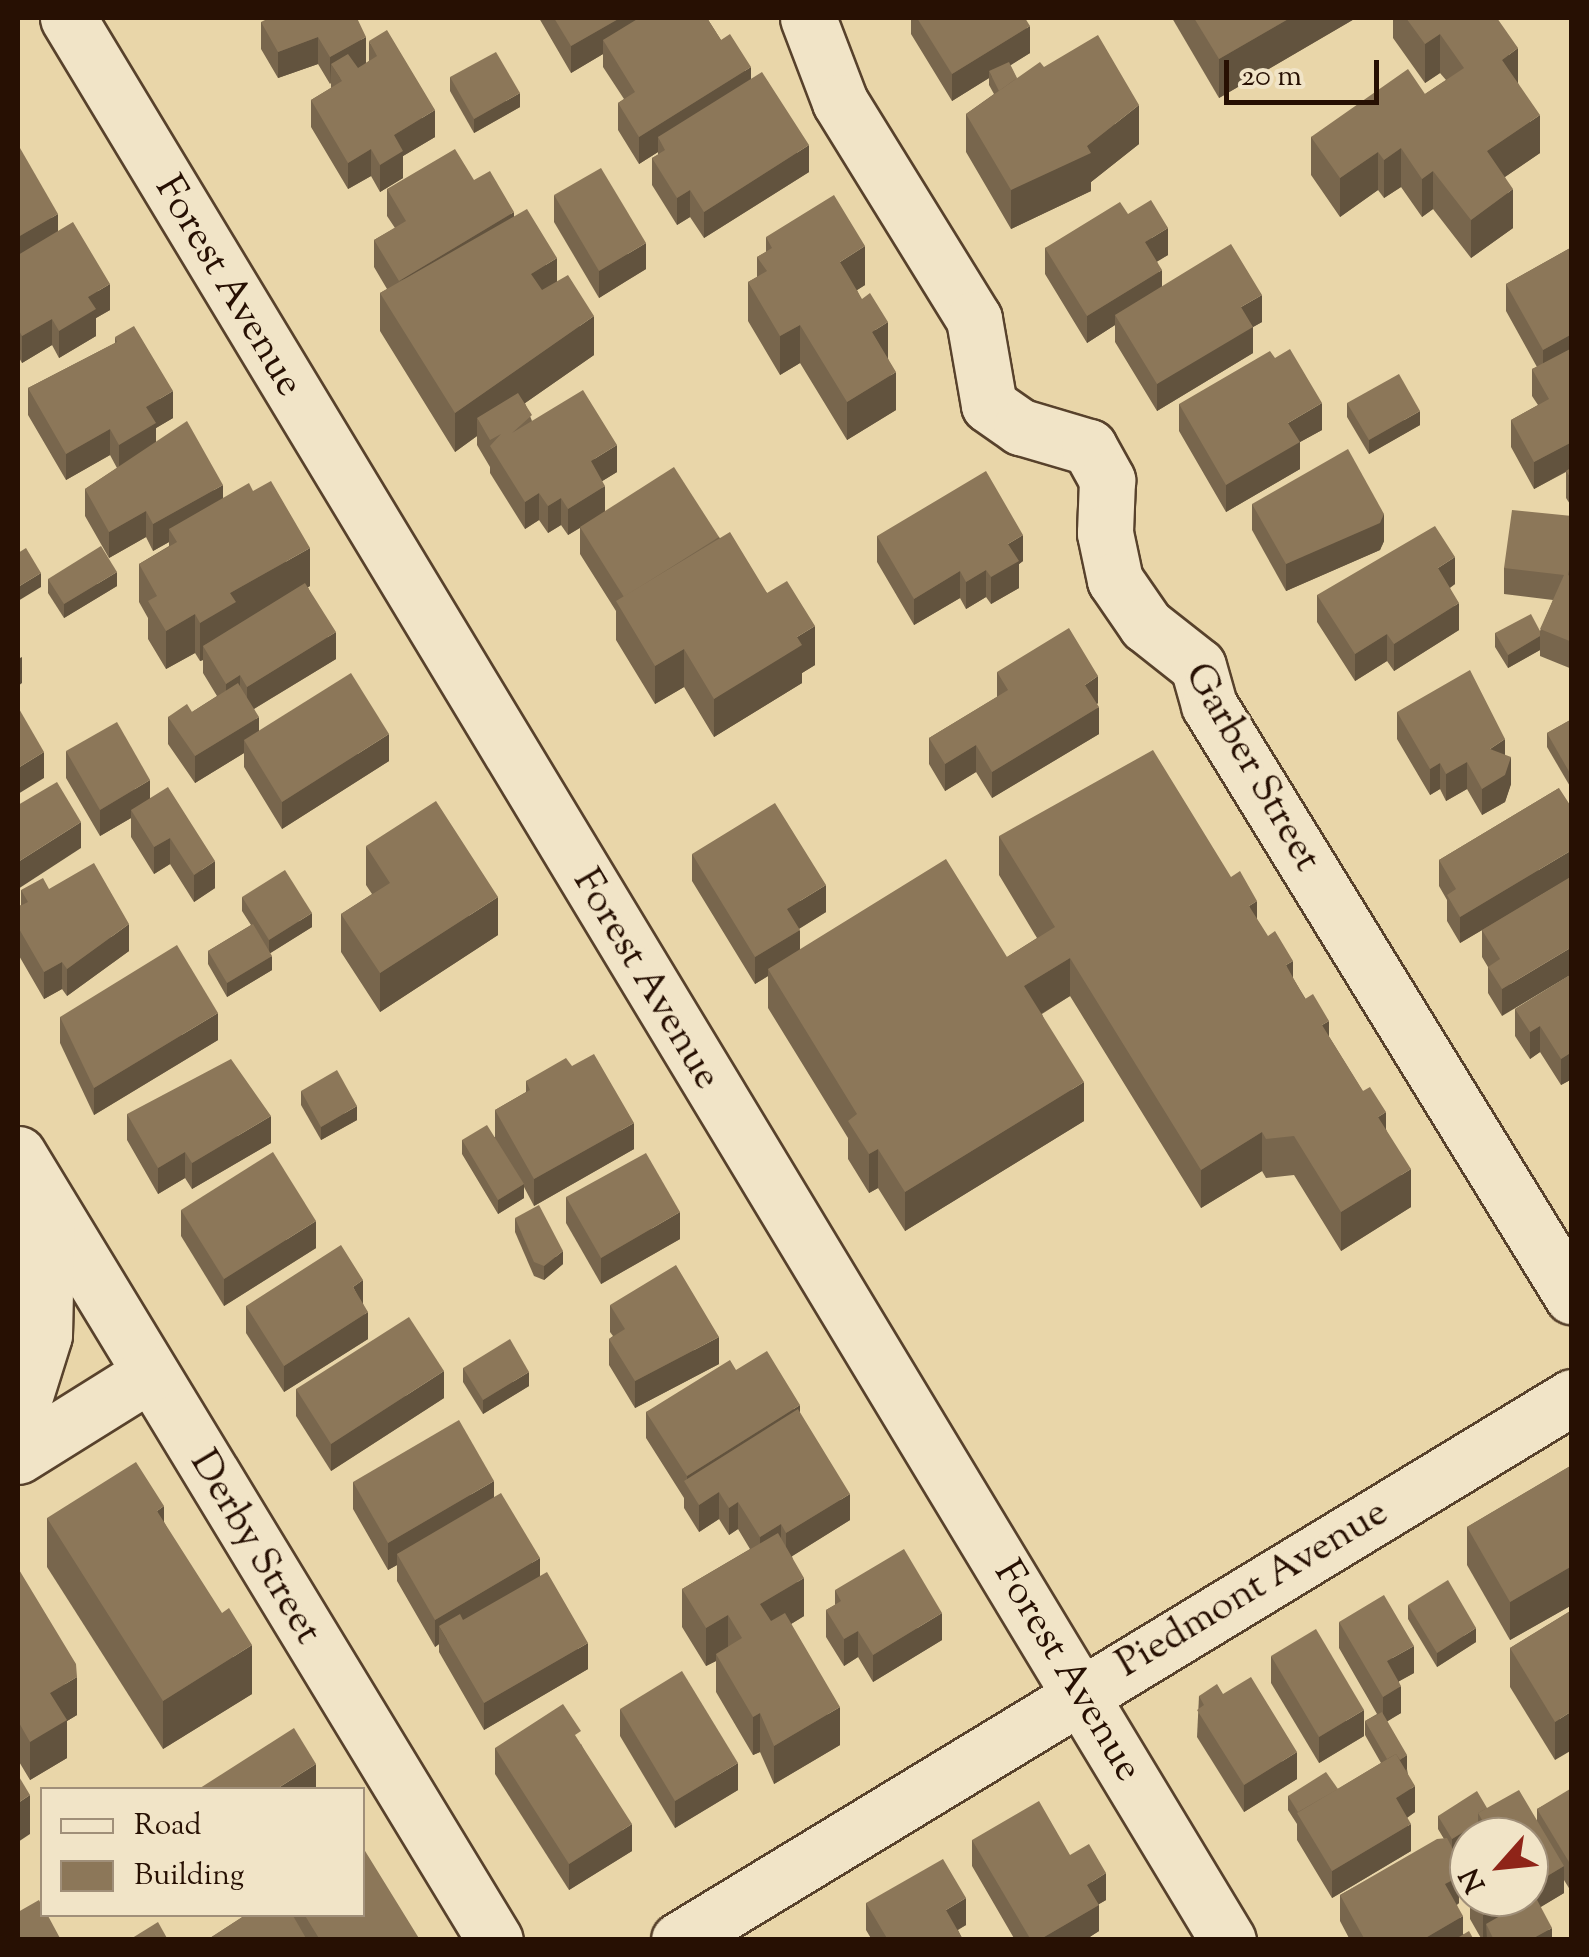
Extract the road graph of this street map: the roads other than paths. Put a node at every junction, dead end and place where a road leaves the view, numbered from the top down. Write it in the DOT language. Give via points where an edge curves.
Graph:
graph roads {
  1 [pos="68,18"];
  2 [pos="808,18"];
  3 [pos="18,1154"];
  4 [pos="47,1204"];
  5 [pos="1572,1296"];
  6 [pos="149,1374"];
  7 [pos="1572,1397"];
  8 [pos="18,1418"];
  9 [pos="18,1456"];
  10 [pos="1080,1696"];
  11 [pos="494,1940"];
  12 [pos="679,1940"];
  13 [pos="1228,1940"];
  1 -- 10 [label="street, Forest Avenue"];
  2 -- 5 [label="street, Garber Street" via="840,102 974,319 989,405 1021,427 1089,447 1107,480 1105,534 1115,580 1146,625 1198,666 1209,705"];
  3 -- 4 [label="street, Derby Street"];
  4 -- 6 [label="street, Derby Street"];
  4 -- 8 [label="street" via="44,1335"];
  6 -- 9 [label="street"];
  6 -- 11 [label="street, Derby Street"];
  7 -- 10 [label="street, Piedmont Avenue"];
  10 -- 12 [label="street, Piedmont Avenue"];
  10 -- 13 [label="street, Forest Avenue"];
}
